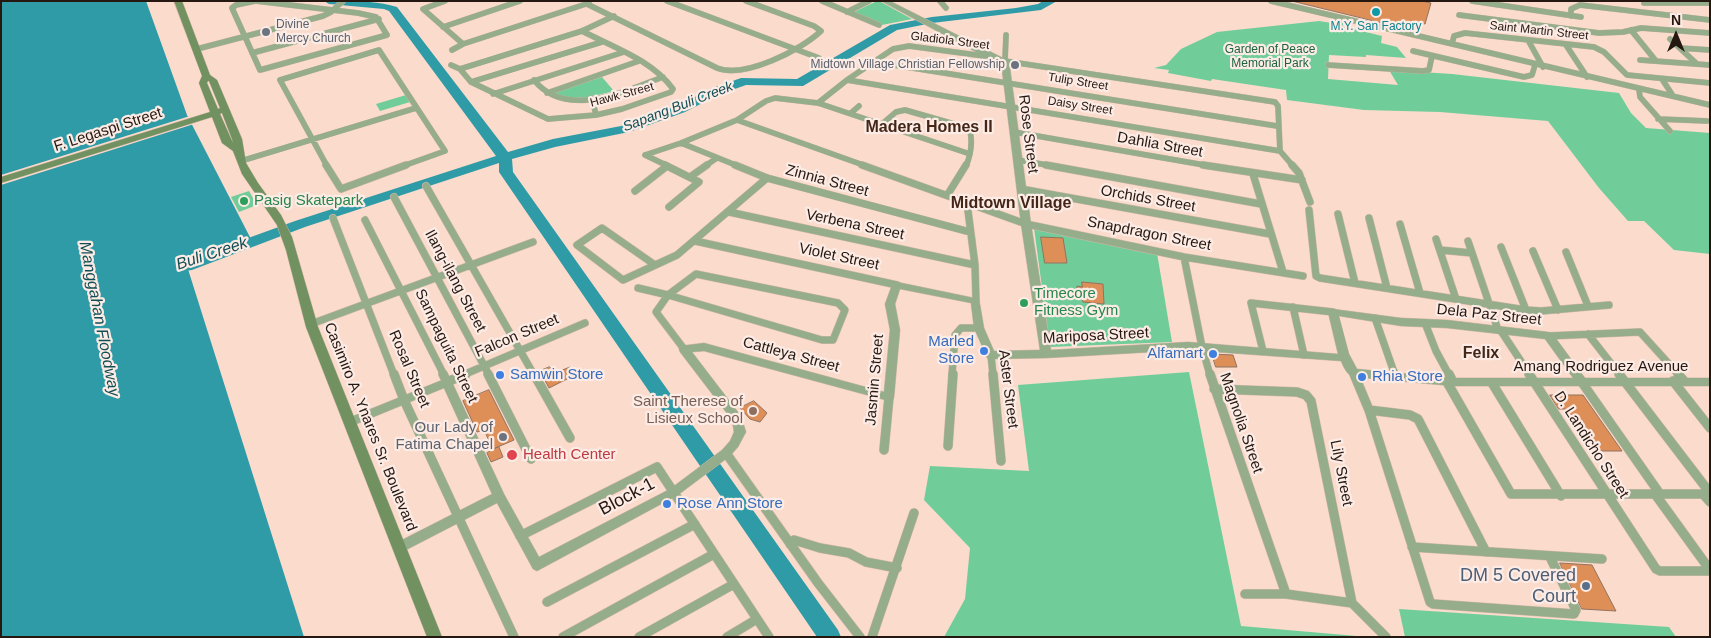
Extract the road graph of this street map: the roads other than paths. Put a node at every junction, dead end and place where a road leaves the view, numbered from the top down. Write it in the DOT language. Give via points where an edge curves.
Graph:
graph roads {
  1 [pos="178,1"];
  2 [pos="256,1"];
  3 [pos="445,1"];
  4 [pos="520,1"];
  5 [pos="593,1"];
  6 [pos="667,1"];
  7 [pos="746,1"];
  8 [pos="822,1"];
  9 [pos="869,1"];
  10 [pos="884,1"];
  11 [pos="948,1"];
  12 [pos="1271,1"];
  13 [pos="1472,1"];
  14 [pos="1618,1"];
  15 [pos="342,2"];
  16 [pos="940,2"];
  17 [pos="1643,2"];
  18 [pos="1710,3"];
  19 [pos="586,4"];
  20 [pos="946,8"];
  21 [pos="334,10"];
  22 [pos="1626,10"];
  23 [pos="847,12"];
  24 [pos="1651,12"];
  25 [pos="1460,15"];
  26 [pos="614,16"];
  27 [pos="1571,16"];
  28 [pos="1581,17"];
  29 [pos="378,19"];
  30 [pos="1710,20"];
  31 [pos="879,25"];
  32 [pos="443,27"];
  33 [pos="1631,30"];
  34 [pos="582,31"];
  35 [pos="1710,33"];
  36 [pos="1006,35"];
  37 [pos="245,37"];
  38 [pos="1670,39"];
  39 [pos="1528,40"];
  40 [pos="602,42"];
  41 [pos="463,44"];
  42 [pos="1452,44"];
  43 [pos="1566,45"];
  44 [pos="1680,48"];
  45 [pos="197,49"];
  46 [pos="794,49"];
  47 [pos="452,50"];
  48 [pos="1710,50"];
  49 [pos="1413,51"];
  50 [pos="624,52"];
  51 [pos="252,53"];
  52 [pos="1432,56"];
  53 [pos="992,57"];
  54 [pos="819,58"];
  55 [pos="1640,60"];
  56 [pos="639,61"];
  57 [pos="1005,61"];
  58 [pos="1656,61"];
  59 [pos="875,62"];
  60 [pos="1697,64"];
  61 [pos="451,65"];
  62 [pos="1535,65"];
  63 [pos="1710,65"];
  64 [pos="1328,66"];
  65 [pos="1543,66"];
  66 [pos="460,69"];
  67 [pos="663,77"];
  68 [pos="1586,77"];
  69 [pos="1662,79"];
  70 [pos="534,80"];
  71 [pos="847,80"];
  72 [pos="471,82"];
  73 [pos="1008,82"];
  74 [pos="1710,83"];
  75 [pos="1639,89"];
  76 [pos="547,93"];
  77 [pos="493,94"];
  78 [pos="1673,96"];
  79 [pos="592,98"];
  80 [pos="818,103"];
  81 [pos="1710,105"];
  82 [pos="859,106"];
  83 [pos="1011,106"];
  84 [pos="416,108"];
  85 [pos="219,111"];
  86 [pos="851,114"];
  87 [pos="596,115"];
  88 [pos="1658,119"];
  89 [pos="737,120"];
  90 [pos="1707,121"];
  91 [pos="882,124"];
  92 [pos="1277,126"];
  93 [pos="1670,131"];
  94 [pos="1014,132"];
  95 [pos="312,140"];
  96 [pos="681,143"];
  97 [pos="1280,151"];
  98 [pos="970,154"];
  99 [pos="717,158"];
  100 [pos="1018,160"];
  101 [pos="241,161"];
  102 [pos="667,166"];
  103 [pos="1253,174"];
  104 [pos="690,177"];
  105 [pos="767,178"];
  106 [pos="1,180"];
  107 [pos="1302,180"];
  108 [pos="426,186"];
  109 [pos="1021,189"];
  110 [pos="634,191"];
  111 [pos="948,194"];
  112 [pos="394,197"];
  113 [pos="967,203"];
  114 [pos="1261,204"];
  115 [pos="668,207"];
  116 [pos="729,212"];
  117 [pos="1338,214"];
  118 [pos="332,218"];
  119 [pos="1368,218"];
  120 [pos="365,220"];
  121 [pos="1026,224"];
  122 [pos="1400,224"];
  123 [pos="970,232"];
  124 [pos="1270,234"];
  125 [pos="1436,239"];
  126 [pos="696,241"];
  127 [pos="1468,241"];
  128 [pos="533,242"];
  129 [pos="1501,246"];
  130 [pos="1440,250"];
  131 [pos="1533,251"];
  132 [pos="1566,252"];
  133 [pos="1472,254"];
  134 [pos="1184,257"];
  135 [pos="473,265"];
  136 [pos="655,265"];
  137 [pos="975,265"];
  138 [pos="1283,272"];
  139 [pos="1304,276"];
  140 [pos="438,278"];
  141 [pos="1354,283"];
  142 [pos="897,285"];
  143 [pos="638,288"];
  144 [pos="1387,288"];
  145 [pos="401,292"];
  146 [pos="1420,293"];
  147 [pos="668,295"];
  148 [pos="1456,299"];
  149 [pos="976,301"];
  150 [pos="1488,304"];
  151 [pos="366,305"];
  152 [pos="1609,305"];
  153 [pos="1588,306"];
  154 [pos="1293,307"];
  155 [pos="1526,310"];
  156 [pos="1558,310"];
  157 [pos="1333,312"];
  158 [pos="1375,318"];
  159 [pos="1425,323"];
  160 [pos="311,324"];
  161 [pos="585,324"];
  162 [pos="979,328"];
  163 [pos="1500,331"];
  164 [pos="1588,334"];
  165 [pos="1548,336"];
  166 [pos="1202,347"];
  167 [pos="684,349"];
  168 [pos="520,351"];
  169 [pos="1262,351"];
  170 [pos="1046,354"];
  171 [pos="1304,354"];
  172 [pos="991,355"];
  173 [pos="1346,358"];
  174 [pos="484,366"];
  175 [pos="1354,373"];
  176 [pos="1396,377"];
  177 [pos="1534,381"];
  178 [pos="1581,381"];
  179 [pos="1625,381"];
  180 [pos="1678,381"];
  181 [pos="447,382"];
  182 [pos="1450,382"];
  183 [pos="1710,382"];
  184 [pos="1492,383"];
  185 [pos="1214,389"];
  186 [pos="889,397"];
  187 [pos="404,400"];
  188 [pos="1369,410"];
  189 [pos="350,422"];
  190 [pos="1710,428"];
  191 [pos="570,438"];
  192 [pos="948,446"];
  193 [pos="884,450"];
  194 [pos="726,453"];
  195 [pos="530,459"];
  196 [pos="1001,460"];
  197 [pos="674,492"];
  198 [pos="1658,494"];
  199 [pos="1708,494"];
  200 [pos="1607,495"];
  201 [pos="499,496"];
  202 [pos="1561,496"];
  203 [pos="1710,502"];
  204 [pos="914,513"];
  205 [pos="460,517"];
  206 [pos="695,524"];
  207 [pos="520,536"];
  208 [pos="790,544"];
  209 [pos="400,547"];
  210 [pos="1412,547"];
  211 [pos="1486,552"];
  212 [pos="714,554"];
  213 [pos="1550,557"];
  214 [pos="1602,559"];
  215 [pos="540,564"];
  216 [pos="897,568"];
  217 [pos="1710,570"];
  218 [pos="734,584"];
  219 [pos="1245,594"];
  220 [pos="1286,594"];
  221 [pos="548,602"];
  222 [pos="1352,603"];
  223 [pos="757,619"];
  224 [pos="568,635"];
  225 [pos="436,637"];
  226 [pos="514,637"];
  227 [pos="639,637"];
  228 [pos="727,637"];
  229 [pos="769,637"];
  230 [pos="860,637"];
  231 [pos="872,637"];
  232 [pos="1386,637"];
  1 -- 45 [label="main road, Casimiro A. Ynares Sr. Boulevard"];
  2 -- 21 [label="street"];
  2 -- 37 [label="street" via="232,8"];
  3 -- 32 [label="street" via="423,9"];
  4 -- 32 [label="street"];
  5 -- 19 [label="street"];
  6 -- 46 [label="street"];
  7 -- 46 [label="street" via="820,29 820,34"];
  8 -- 23 [label="street"];
  9 -- 23 [label="street"];
  10 -- 53 [label="street"];
  11 -- 16 [label="street"];
  12 -- 42 [label="street"];
  13 -- 27 [label="street"];
  14 -- 22 [label="street"];
  15 -- 21 [label="street"];
  16 -- 20 [label="street"];
  17 -- 18 [label="street"];
  17 -- 24 [label="street"];
  19 -- 26 [label="street"];
  19 -- 41 [label="street"];
  21 -- 29 [label="street"];
  21 -- 37 [label="street" via="317,18"];
  22 -- 24 [label="street"];
  22 -- 27 [label="street" via="1580,5 1571,9"];
  23 -- 31 [label="street"];
  24 -- 30 [label="street"];
  25 -- 33 [label="street" via="1599,33"];
  26 -- 34 [label="street"];
  26 -- 46 [label="street" via="723,71 738,71"];
  27 -- 28 [label="street"];
  29 -- 51 [label="street"];
  29 -- 51 [label="street" via="387,35 260,70"];
  32 -- 41 [label="street"];
  33 -- 35 [label="street" via="1648,28"];
  33 -- 58 [label="street"];
  34 -- 40 [label="street, Hawk Street"];
  34 -- 66 [label="street"];
  36 -- 57 [label="street, Rose Street"];
  37 -- 45 [label="street"];
  37 -- 51 [label="street"];
  38 -- 44 [label="street"];
  39 -- 42 [label="street, Saint Martin Street" via="1465,33 1454,36"];
  39 -- 43 [label="street, Saint Martin Street"];
  39 -- 65 [label="street"];
  40 -- 50 [label="street, Hawk Street"];
  40 -- 72 [label="street"];
  41 -- 47 [label="street"];
  42 -- 62 [label="street"];
  43 -- 68 [label="street"];
  43 -- 69 [label="street, Saint Martin Street" via="1598,48 1624,73"];
  44 -- 48 [label="street"];
  44 -- 60 [label="street"];
  45 -- 85 [label="main road, Casimiro A. Ynares Sr. Boulevard" via="206,76 203,83"];
  46 -- 54 [label="street"];
  49 -- 52 [label="street"];
  50 -- 56 [label="street, Hawk Street"];
  50 -- 70 [label="street"];
  52 -- 62 [label="street" via="1524,77 1532,75"];
  52 -- 64 [label="street" via="1429,70 1423,71"];
  53 -- 57 [label="street, Gladiola Street"];
  53 -- 59 [label="street, Gladiola Street" via="903,46"];
  55 -- 58 [label="street"];
  56 -- 67 [label="street, Hawk Street"];
  56 -- 76 [label="street"];
  57 -- 73 [label="street, Rose Street"];
  57 -- 92 [label="street, Gladiola Street" via="1271,101 1278,106"];
  58 -- 60 [label="street"];
  59 -- 71 [label="street, Gladiola Street"];
  59 -- 73 [label="street, Tulip Street"];
  60 -- 63 [label="street"];
  61 -- 66 [label="street, Hawk Street"];
  62 -- 65 [label="street"];
  65 -- 68 [label="street"];
  66 -- 72 [label="street, Hawk Street"];
  67 -- 79 [label="street"];
  67 -- 87 [label="street, Hawk Street" via="673,89 666,95"];
  68 -- 75 [label="street"];
  69 -- 74 [label="street, Saint Martin Street"];
  69 -- 78 [label="street"];
  70 -- 76 [label="street"];
  70 -- 77 [label="street"];
  71 -- 80 [label="street, Gladiola Street"];
  71 -- 83 [label="street, Daisy Street"];
  72 -- 77 [label="street, Hawk Street"];
  73 -- 83 [label="street, Rose Street"];
  73 -- 92 [label="street, Tulip Street"];
  75 -- 78 [label="street"];
  75 -- 88 [label="street" via="1640,97"];
  76 -- 79 [label="street" via="566,100"];
  77 -- 87 [label="street, Hawk Street" via="548,119"];
  78 -- 81 [label="street"];
  79 -- 87 [label="street"];
  80 -- 86 [label="street"];
  80 -- 89 [label="street" via="770,99"];
  82 -- 86 [label="street"];
  83 -- 94 [label="street, Rose Street"];
  83 -- 97 [label="street, Daisy Street"];
  84 -- 95 [label="street"];
  84 -- 95 [label="street" via="444,153 343,189"];
  84 -- 95 [label="street" via="379,50 280,80"];
  85 -- 101 [label="main road, Casimiro A. Ynares Sr. Boulevard" via="227,142 236,149"];
  85 -- 106 [label="main road, F. Legaspi Street"];
  86 -- 91 [label="street"];
  88 -- 90 [label="street"];
  88 -- 93 [label="street"];
  89 -- 96 [label="street"];
  89 -- 111 [label="street, Snapdragon Street"];
  91 -- 98 [label="street"];
  91 -- 98 [label="street" via="896,112 905,110 961,126 970,131"];
  92 -- 97 [label="street"];
  94 -- 100 [label="street, Rose Street"];
  94 -- 103 [label="street, Dahlia Street"];
  95 -- 101 [label="street"];
  96 -- 99 [label="street, Zinnia Street"];
  96 -- 102 [label="street" via="645,155"];
  97 -- 107 [label="street"];
  98 -- 111 [label="street" via="965,169"];
  99 -- 104 [label="street"];
  99 -- 105 [label="street, Zinnia Street"];
  100 -- 109 [label="street, Rose Street"];
  100 -- 114 [label="street"];
  101 -- 160 [label="main road, Casimiro A. Ynares Sr. Boulevard" via="282,225"];
  102 -- 104 [label="street"];
  102 -- 110 [label="street"];
  103 -- 107 [label="street, Dahlia Street"];
  103 -- 114 [label="street"];
  104 -- 115 [label="street" via="699,182"];
  105 -- 116 [label="street"];
  105 -- 123 [label="street, Zinnia Street"];
  107 -- 141 [label="street" via="1310,206 1316,276"];
  108 -- 135 [label="street"];
  109 -- 121 [label="street, Rose Street"];
  109 -- 124 [label="street, Orchids Street"];
  111 -- 113 [label="street, Snapdragon Street"];
  112 -- 140 [label="street, Ilang-ilang Street"];
  113 -- 121 [label="street, Snapdragon Street"];
  113 -- 123 [label="street, Aster Street"];
  114 -- 124 [label="street"];
  116 -- 126 [label="street"];
  116 -- 137 [label="street, Verbena Street"];
  117 -- 141 [label="street"];
  118 -- 151 [label="street, Rosal Street"];
  119 -- 144 [label="street"];
  120 -- 145 [label="street, Sampaguita Street"];
  121 -- 134 [label="street, Snapdragon Street"];
  121 -- 170 [label="street, Rose Street"];
  122 -- 146 [label="street"];
  123 -- 137 [label="street, Aster Street"];
  124 -- 138 [label="street"];
  125 -- 130 [label="street"];
  126 -- 136 [label="street"];
  126 -- 142 [label="street, Violet Street"];
  127 -- 133 [label="street, D. Landicho Street"];
  128 -- 135 [label="street"];
  129 -- 155 [label="street"];
  130 -- 133 [label="street"];
  130 -- 148 [label="street"];
  131 -- 156 [label="street"];
  132 -- 153 [label="street"];
  133 -- 150 [label="street, D. Landicho Street"];
  134 -- 138 [label="street, Snapdragon Street"];
  134 -- 166 [label="street, Magnolia Street"];
  135 -- 140 [label="street"];
  135 -- 168 [label="street"];
  136 -- 136 [label="street" via="602,228 577,245 622,280"];
  137 -- 149 [label="street, Aster Street"];
  138 -- 139 [label="street, Snapdragon Street"];
  140 -- 145 [label="street"];
  140 -- 174 [label="street, Ilang-ilang Street"];
  141 -- 144 [label="street"];
  142 -- 149 [label="street, Violet Street"];
  142 -- 186 [label="street, Jasmin Street" via="890,304 895,330"];
  143 -- 147 [label="street"];
  144 -- 146 [label="street"];
  145 -- 151 [label="street"];
  145 -- 181 [label="street, Sampaguita Street"];
  146 -- 148 [label="street"];
  147 -- 147 [label="street" via="692,275 701,273 838,303 845,310 833,340 827,341"];
  147 -- 167 [label="street" via="656,312"];
  148 -- 150 [label="street"];
  149 -- 162 [label="street, Aster Street"];
  150 -- 155 [label="street"];
  150 -- 163 [label="street, D. Landicho Street"];
  151 -- 160 [label="street"];
  151 -- 187 [label="street, Rosal Street"];
  152 -- 153 [label="street"];
  153 -- 156 [label="street"];
  154 -- 157 [label="street"];
  154 -- 169 [label="street" via="1251,303"];
  154 -- 171 [label="street"];
  155 -- 156 [label="street"];
  157 -- 158 [label="street, Dela Paz Street"];
  157 -- 173 [label="street"];
  158 -- 159 [label="street, Dela Paz Street"];
  158 -- 176 [label="street"];
  159 -- 163 [label="street, Dela Paz Street"];
  159 -- 182 [label="street"];
  160 -- 189 [label="main road, Casimiro A. Ynares Sr. Boulevard"];
  161 -- 168 [label="street, Falcon Street"];
  162 -- 172 [label="street, Aster Street"];
  162 -- 192 [label="street" via="961,328 955,335"];
  163 -- 165 [label="street, Dela Paz Street"];
  163 -- 177 [label="street, D. Landicho Street"];
  164 -- 165 [label="street, Dela Paz Street"];
  164 -- 179 [label="street"];
  164 -- 180 [label="street, Dela Paz Street" via="1642,332"];
  165 -- 178 [label="street"];
  166 -- 169 [label="street"];
  166 -- 170 [label="street, Mariposa Street"];
  166 -- 185 [label="street, Magnolia Street"];
  167 -- 186 [label="street, Cattleya Street" via="704,347"];
  167 -- 194 [label="street" via="737,419 739,436"];
  168 -- 174 [label="street, Falcon Street"];
  168 -- 191 [label="street"];
  169 -- 171 [label="street"];
  170 -- 172 [label="street, Mariposa Street"];
  171 -- 173 [label="street"];
  172 -- 196 [label="street, Aster Street"];
  173 -- 175 [label="street"];
  174 -- 181 [label="street, Falcon Street"];
  174 -- 195 [label="street, Ilang-ilang Street"];
  175 -- 176 [label="street, Amang Rodriguez Avenue"];
  175 -- 188 [label="street"];
  176 -- 182 [label="street, Amang Rodriguez Avenue"];
  177 -- 178 [label="street, Amang Rodriguez Avenue"];
  177 -- 184 [label="street, Amang Rodriguez Avenue"];
  177 -- 200 [label="street, D. Landicho Street"];
  178 -- 179 [label="street, Amang Rodriguez Avenue"];
  178 -- 198 [label="street"];
  179 -- 180 [label="street, Amang Rodriguez Avenue"];
  179 -- 199 [label="street"];
  180 -- 183 [label="street, Amang Rodriguez Avenue"];
  180 -- 190 [label="street"];
  181 -- 187 [label="street, Falcon Street"];
  181 -- 201 [label="street, Sampaguita Street"];
  182 -- 184 [label="street, Amang Rodriguez Avenue"];
  182 -- 202 [label="street" via="1510,493"];
  184 -- 202 [label="street"];
  185 -- 220 [label="street, Magnolia Street"];
  185 -- 222 [label="street, Lily Street" via="1296,392 1306,395 1311,401"];
  186 -- 193 [label="street, Jasmin Street"];
  187 -- 189 [label="street, Falcon Street"];
  187 -- 205 [label="street, Rosal Street"];
  188 -- 210 [label="street"];
  188 -- 211 [label="street" via="1418,419"];
  189 -- 209 [label="main road, Casimiro A. Ynares Sr. Boulevard"];
  194 -- 197 [label="street, Block-1"];
  194 -- 208 [label="street"];
  197 -- 206 [label="street"];
  197 -- 207 [label="street" via="655,467"];
  197 -- 215 [label="street, Block-1"];
  198 -- 199 [label="street"];
  198 -- 200 [label="street"];
  198 -- 217 [label="street"];
  199 -- 203 [label="street"];
  200 -- 202 [label="street"];
  200 -- 217 [label="street, D. Landicho Street" via="1656,569"];
  201 -- 205 [label="street"];
  201 -- 207 [label="street, Sampaguita Street"];
  204 -- 216 [label="street"];
  205 -- 209 [label="street"];
  205 -- 226 [label="street, Rosal Street"];
  206 -- 212 [label="street"];
  206 -- 221 [label="street"];
  207 -- 215 [label="street, Sampaguita Street" via="536,564"];
  208 -- 216 [label="street" via="799,540 849,553 866,562"];
  208 -- 230 [label="street"];
  209 -- 225 [label="main road, Casimiro A. Ynares Sr. Boulevard"];
  210 -- 211 [label="street"];
  210 -- 213 [label="street" via="1428,600 1433,604 1574,614 1576,610"];
  211 -- 213 [label="street"];
  212 -- 218 [label="street"];
  212 -- 224 [label="street"];
  213 -- 214 [label="street"];
  216 -- 231 [label="street"];
  218 -- 223 [label="street"];
  218 -- 227 [label="street"];
  219 -- 220 [label="street"];
  220 -- 222 [label="street"];
  222 -- 232 [label="street"];
  223 -- 228 [label="street"];
  223 -- 229 [label="street"];
}
